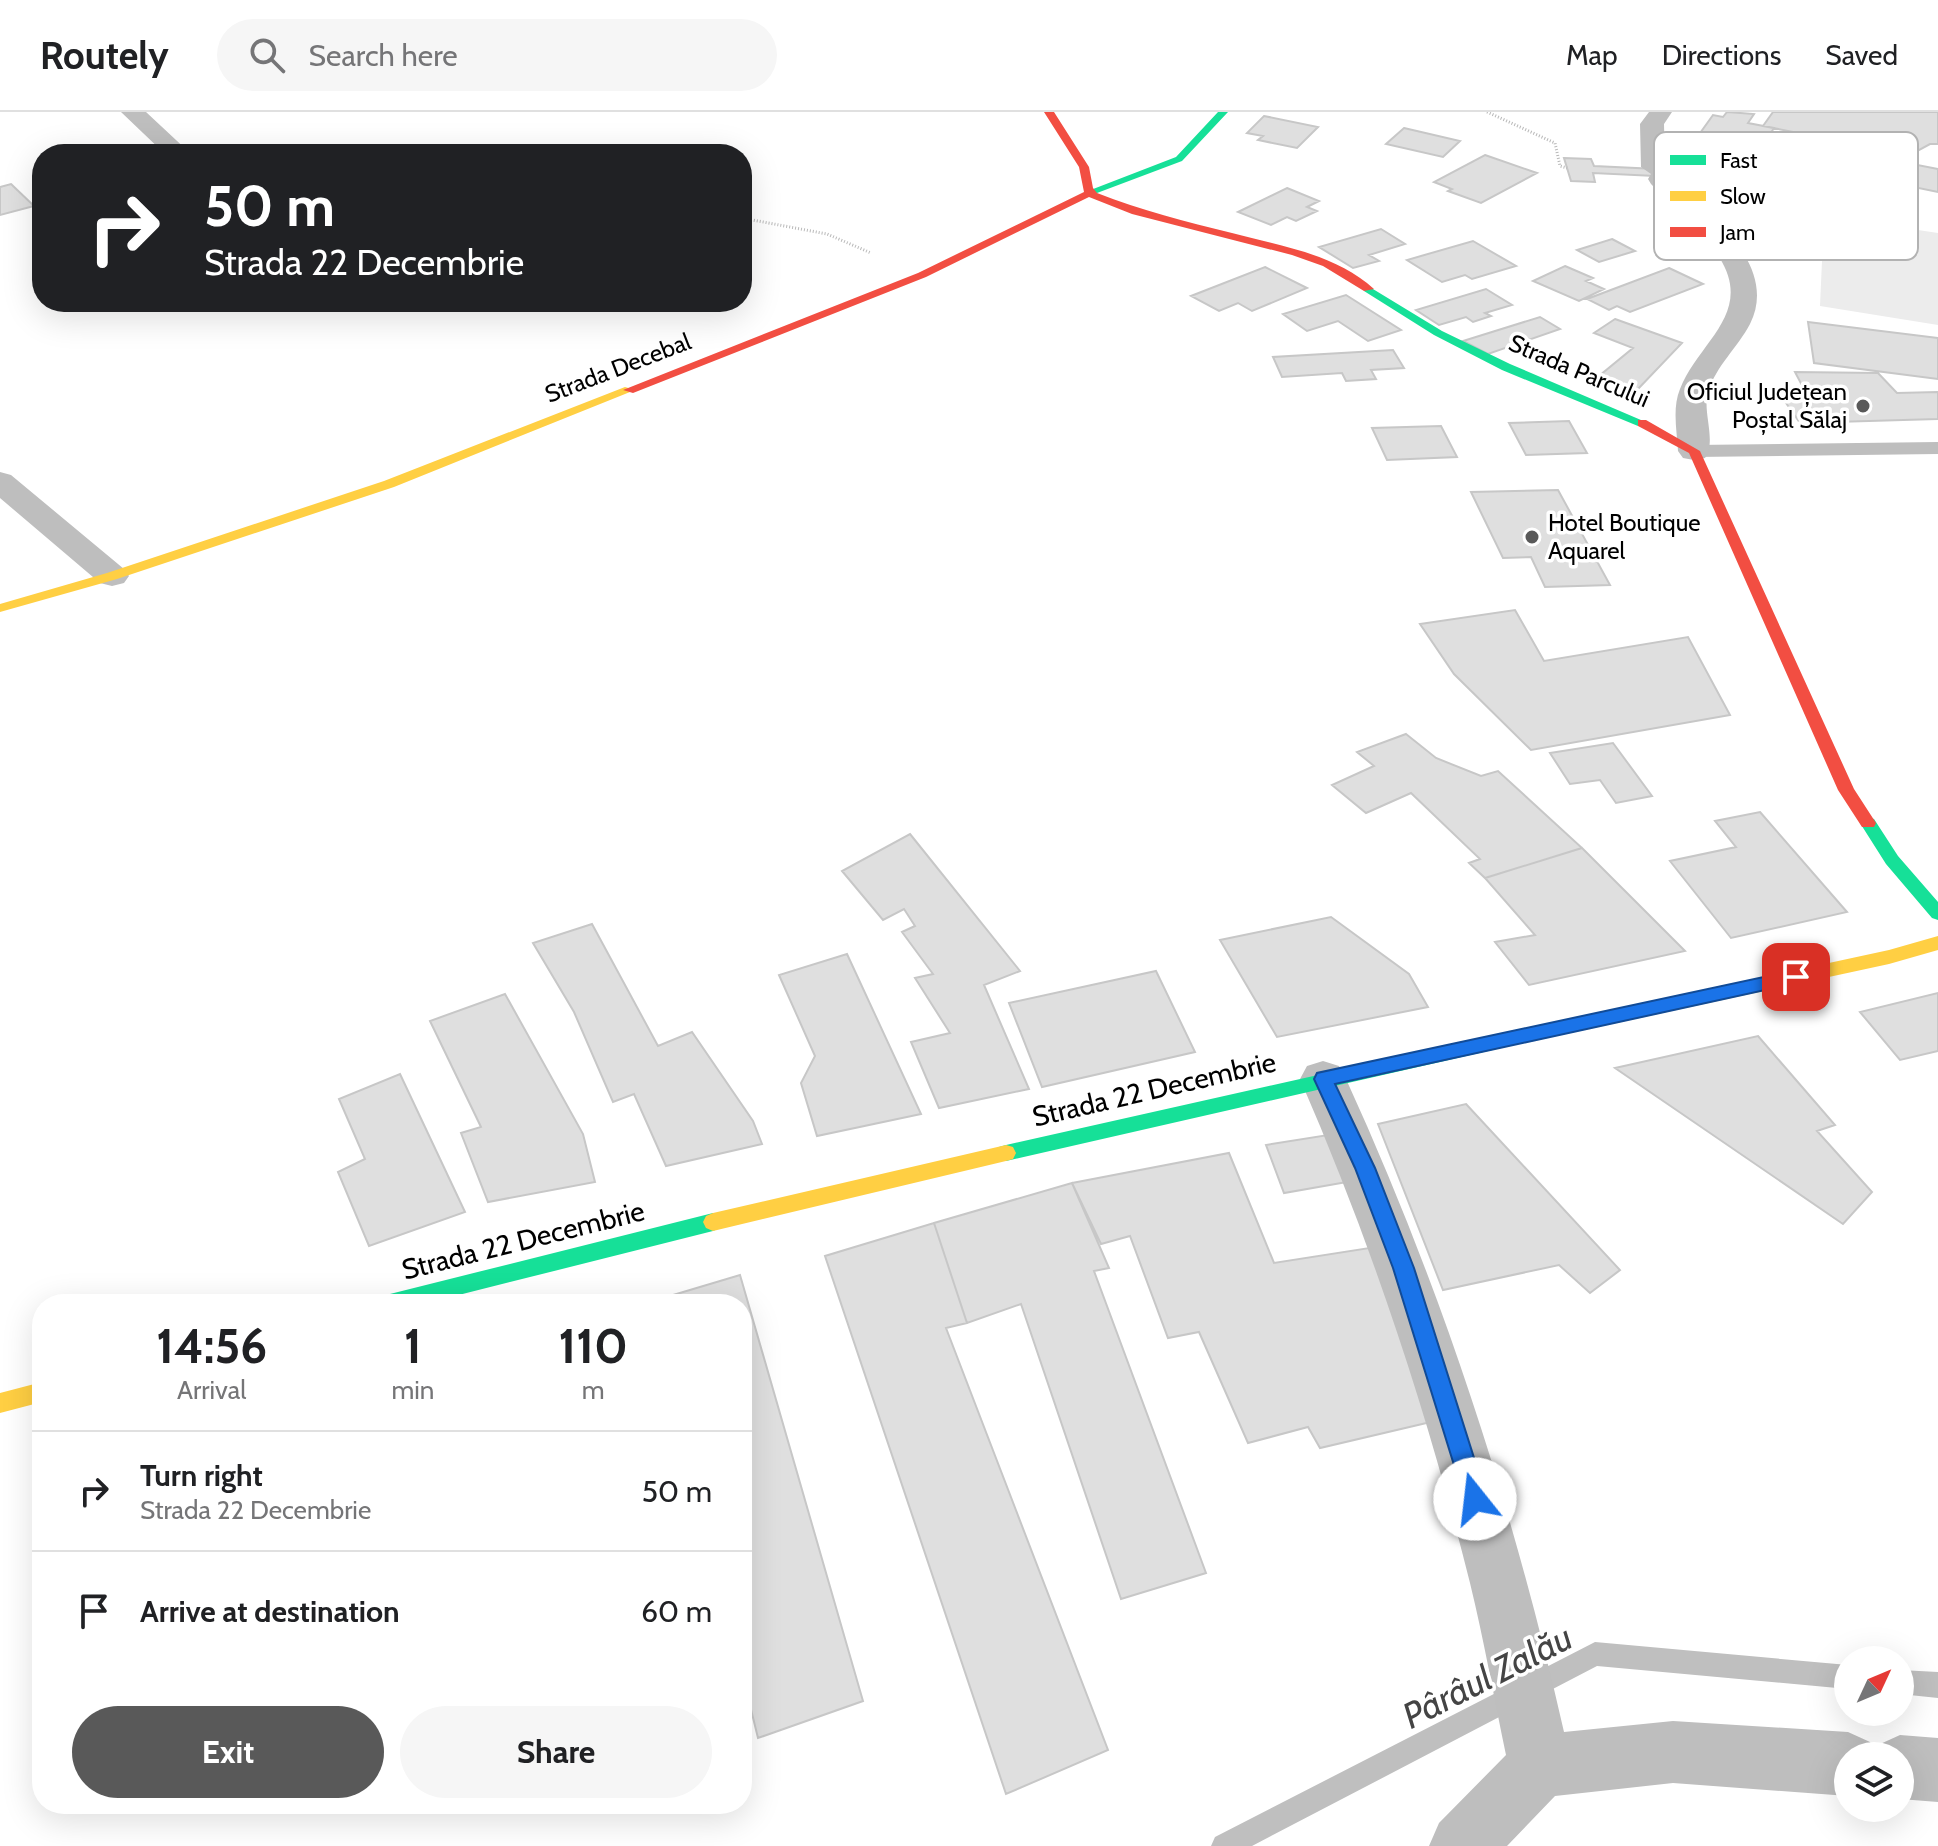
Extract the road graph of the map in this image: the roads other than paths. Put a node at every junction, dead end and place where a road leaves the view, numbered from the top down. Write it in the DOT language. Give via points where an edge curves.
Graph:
graph roads {
  1 [pos="132,112"];
  2 [pos="1049,112"];
  3 [pos="1223,112"];
  4 [pos="1661,112"];
  5 [pos="168,144"];
  6 [pos="1654,148"];
  7 [pos="1089,193"];
  8 [pos="1734,260"];
  9 [pos="1938,448"];
  10 [pos="1694,451"];
  11 [pos="0,482"];
  12 [pos="112,576"];
  13 [pos="0,608"];
  14 [pos="1938,914"];
  15 [pos="1938,943"];
  16 [pos="1323,1079"];
  17 [pos="425,1294"];
  18 [pos="32,1395"];
  19 [pos="0,1403"];
  20 [pos="1834,1763"];
  21 [pos="1540,1766"];
  22 [pos="1914,1768"];
  23 [pos="1938,1770"];
  24 [pos="1462,1846"];
  1 -- 5 [label="street"];
  2 -- 7 [label="street" via="1084,167"];
  3 -- 7 [label="street, Strada Decebal" via="1179,159"];
  4 -- 6 [label="street" via="1652,124"];
  7 -- 10 [label="street, Strada Parcului" via="1136,212 1327,264 1438,333"];
  7 -- 12 [label="street, Strada Decebal" via="922,275 389,484"];
  8 -- 10 [label="street" via="1746,285 1745,308 1695,388"];
  9 -- 10 [label="lane"];
  10 -- 14 [label="street" via="1846,790 1892,860"];
  11 -- 12 [label="street"];
  12 -- 13 [label="street, Strada Decebal"];
  15 -- 16 [label="street, Strada 22 Decembrie"];
  16 -- 17 [label="street, Strada 22 Decembrie" via="670,1231"];
  16 -- 21 [label="street" via="1404,1268 1451,1415 1500,1584"];
  18 -- 19 [label="street"];
  20 -- 21 [label="street" via="1673,1752"];
  21 -- 24 [label="street"];
  22 -- 23 [label="street"];
}
